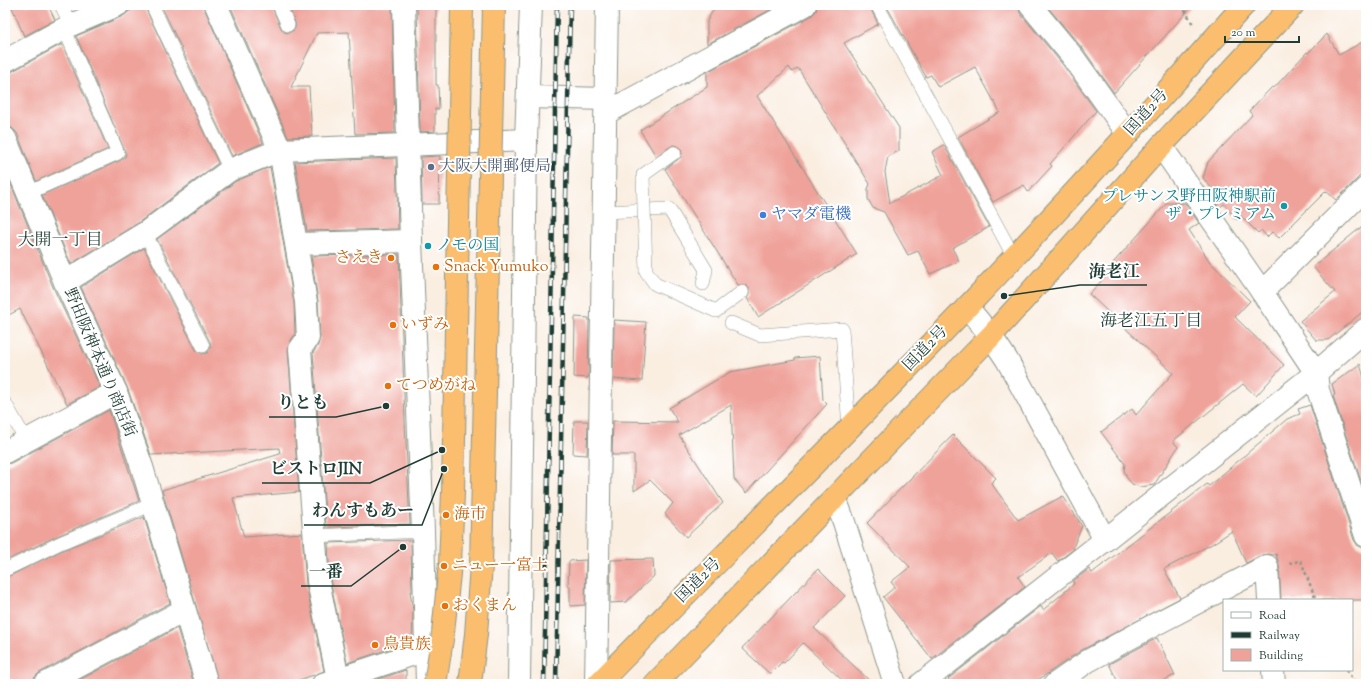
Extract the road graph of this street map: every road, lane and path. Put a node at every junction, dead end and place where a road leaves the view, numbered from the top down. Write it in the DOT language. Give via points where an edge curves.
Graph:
graph roads {
  1 [pos="61,5"];
  2 [pos="118,5"];
  3 [pos="152,5"];
  4 [pos="216,5"];
  5 [pos="279,5"];
  6 [pos="404,5"];
  7 [pos="462,5"];
  8 [pos="494,5"];
  9 [pos="531,5"];
  10 [pos="607,5"];
  11 [pos="805,5"];
  12 [pos="877,5"];
  13 [pos="1030,5"];
  14 [pos="1182,5"];
  15 [pos="1244,5"];
  16 [pos="1293,5"];
  17 [pos="288,25"];
  18 [pos="67,26"];
  19 [pos="1194,27"];
  20 [pos="5,61"];
  21 [pos="529,97"];
  22 [pos="606,106"];
  23 [pos="1128,134"];
  24 [pos="5,138"];
  25 [pos="526,140"];
  26 [pos="408,144"];
  27 [pos="1161,146"];
  28 [pos="280,150"];
  29 [pos="674,153"];
  30 [pos="230,170"];
  31 [pos="1366,188"];
  32 [pos="28,192"];
  33 [pos="604,212"];
  34 [pos="144,233"];
  35 [pos="411,241"];
  36 [pos="297,244"];
  37 [pos="1014,257"];
  38 [pos="65,282"];
  39 [pos="703,284"];
  40 [pos="742,292"];
  41 [pos="1262,292"];
  42 [pos="967,307"];
  43 [pos="732,324"];
  44 [pos="991,336"];
  45 [pos="1361,339"];
  46 [pos="203,346"];
  47 [pos="1316,373"];
  48 [pos="116,392"];
  49 [pos="5,403"];
  50 [pos="849,429"];
  51 [pos="26,440"];
  52 [pos="5,452"];
  53 [pos="835,498"];
  54 [pos="153,504"];
  55 [pos="424,531"];
  56 [pos="313,536"];
  57 [pos="1366,536"];
  58 [pos="1105,540"];
  59 [pos="1267,566"];
  60 [pos="5,570"];
  61 [pos="1269,599"];
  62 [pos="1316,599"];
  63 [pos="184,610"];
  64 [pos="426,650"];
  65 [pos="1273,671"];
  66 [pos="1348,671"];
  67 [pos="331,681"];
  68 [pos="45,684"];
  69 [pos="207,684"];
  70 [pos="427,684"];
  71 [pos="435,684"];
  72 [pos="470,684"];
  73 [pos="519,684"];
  74 [pos="597,684"];
  75 [pos="655,684"];
  76 [pos="895,684"];
  77 [pos="921,684"];
  78 [pos="1055,684"];
  79 [pos="1274,684"];
  80 [pos="1355,684"];
  1 -- 18 [label="lane"];
  2 -- 18 [label="street"];
  3 -- 30 [label="lane"];
  4 -- 28 [label="street"];
  5 -- 17 [label="lane"];
  6 -- 26 [label="street"];
  7 -- 71 [label="highway, bridge" via="450,564"];
  8 -- 72 [label="highway, bridge" via="482,549"];
  9 -- 21 [label="street"];
  10 -- 22 [label="street"];
  11 -- 22 [label="street"];
  12 -- 37 [label="lane"];
  13 -- 23 [label="street" via="1073,57"];
  14 -- 19 [label="path"];
  15 -- 23 [label="highway, 国道2号"];
  16 -- 27 [label="highway, 国道2号"];
  18 -- 20 [label="street"];
  18 -- 32 [label="lane" via="118,153"];
  21 -- 22 [label="street"];
  21 -- 25 [label="street"];
  22 -- 33 [label="street"];
  23 -- 37 [label="highway, 国道2号"];
  24 -- 32 [label="street, 野田阪神本通り商店街"];
  25 -- 26 [label="street"];
  25 -- 73 [label="street"];
  26 -- 28 [label="street"];
  26 -- 35 [label="street"];
  27 -- 41 [label="street"];
  27 -- 44 [label="highway, 国道2号"];
  28 -- 30 [label="street"];
  28 -- 36 [label="street"];
  29 -- 40 [label="lane, bridge" via="643,176 646,271 655,284 716,311"];
  30 -- 34 [label="street"];
  31 -- 41 [label="street"];
  32 -- 38 [label="street, 野田阪神本通り商店街"];
  33 -- 39 [label="lane" via="669,209 706,270"];
  33 -- 74 [label="street"];
  34 -- 38 [label="street"];
  34 -- 46 [label="lane"];
  35 -- 36 [label="street"];
  35 -- 55 [label="street"];
  36 -- 56 [label="street" via="306,302 308,338 300,350"];
  37 -- 42 [label="highway, 国道2号"];
  38 -- 48 [label="street, 野田阪神本通り商店街"];
  41 -- 47 [label="street"];
  42 -- 44 [label="street"];
  42 -- 50 [label="highway, 国道2号"];
  43 -- 50 [label="lane" via="760,335 842,329"];
  44 -- 53 [label="highway, 国道2号"];
  44 -- 58 [label="street" via="1007,360"];
  45 -- 47 [label="street"];
  47 -- 57 [label="street" via="1318,390"];
  47 -- 58 [label="street"];
  48 -- 51 [label="street"];
  48 -- 54 [label="street, 野田阪神本通り商店街"];
  49 -- 51 [label="lane"];
  50 -- 74 [label="highway, 国道2号"];
  51 -- 52 [label="street"];
  53 -- 75 [label="highway, 国道2号"];
  53 -- 76 [label="street"];
  54 -- 60 [label="lane" via="60,543"];
  54 -- 63 [label="street, 野田阪神本通り商店街"];
  55 -- 56 [label="lane"];
  55 -- 64 [label="street"];
  56 -- 67 [label="street"];
  58 -- 77 [label="street"];
  59 -- 61 [label="street"];
  59 -- 62 [label="path" via="1301,561"];
  59 -- 78 [label="street" via="1088,661"];
  63 -- 68 [label="street"];
  63 -- 69 [label="street, 野田阪神本通り商店街"];
  64 -- 67 [label="street"];
  64 -- 70 [label="street"];
  65 -- 79 [label="street"];
  66 -- 80 [label="path"];
}
